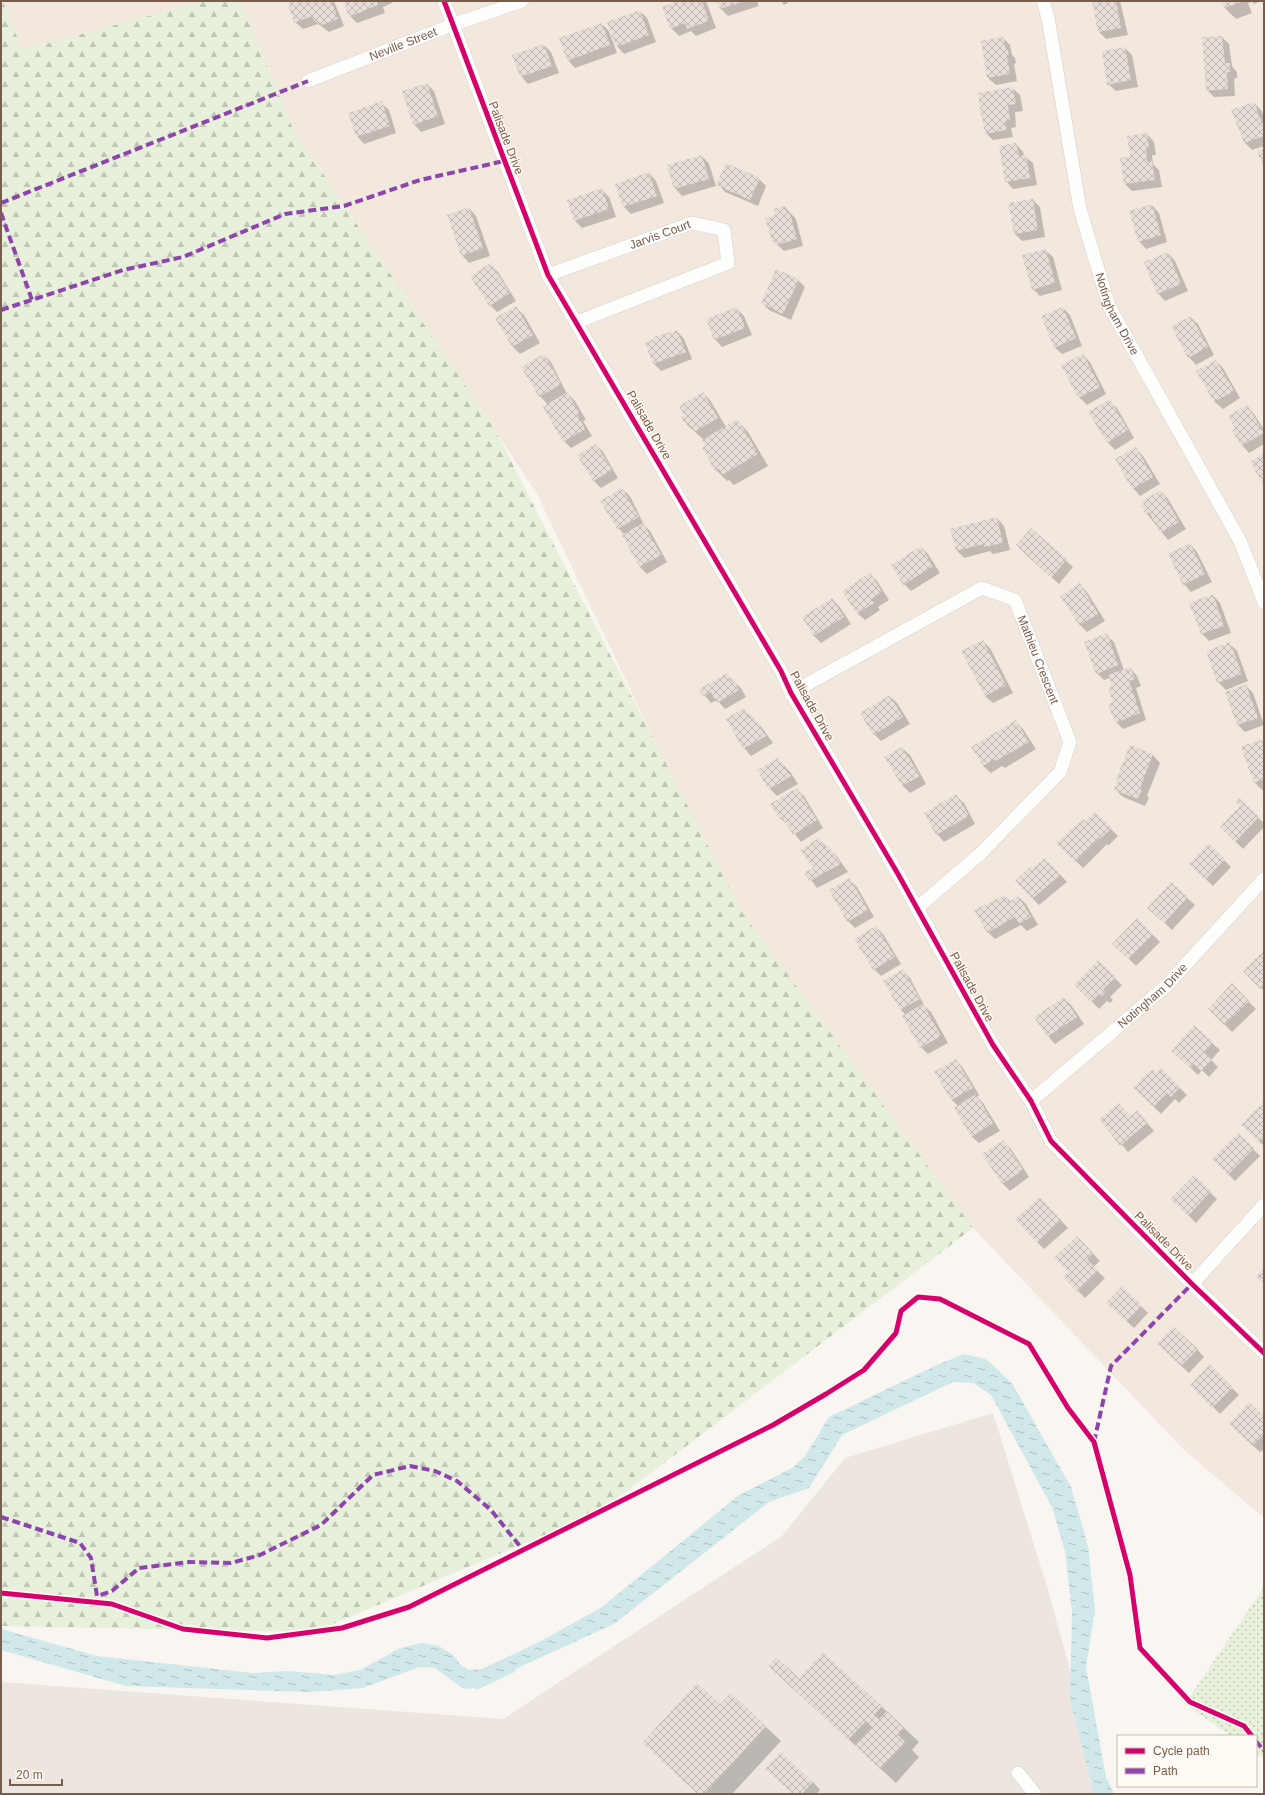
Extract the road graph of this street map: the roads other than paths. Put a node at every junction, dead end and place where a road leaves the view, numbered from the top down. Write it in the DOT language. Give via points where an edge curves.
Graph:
graph roads {
  1 [pos="444,1"];
  2 [pos="522,1"];
  3 [pos="1043,1"];
  4 [pos="452,25"];
  5 [pos="308,81"];
  6 [pos="548,275"];
  7 [pos="577,322"];
  8 [pos="1264,602"];
  9 [pos="791,693"];
  10 [pos="1264,879"];
  11 [pos="917,908"];
  12 [pos="1031,1101"];
  13 [pos="1264,1205"];
  14 [pos="1192,1284"];
  15 [pos="1264,1353"];
  16 [pos="1018,1773"];
  17 [pos="1035,1794"];
  1 -- 4 [label="street, Palisade Drive"];
  2 -- 4 [label="street, Neville Street"];
  3 -- 8 [label="street, Notingham Drive" via="1080,209 1109,306 1240,541"];
  4 -- 5 [label="street, Neville Street"];
  4 -- 6 [label="street, Palisade Drive"];
  6 -- 7 [label="street, Palisade Drive"];
  6 -- 7 [label="street, Jarvis Court" via="692,223 724,230 728,263"];
  7 -- 9 [label="street, Palisade Drive" via="781,671"];
  9 -- 11 [label="street, Palisade Drive"];
  9 -- 11 [label="street, Mathieu Crescent" via="982,588 1015,600 1070,742 1060,772 980,854"];
  10 -- 12 [label="street, Notingham Drive" via="1166,986"];
  11 -- 12 [label="street, Palisade Drive" via="993,1045"];
  12 -- 14 [label="street, Palisade Drive" via="1051,1141"];
  13 -- 14 [label="street"];
  14 -- 15 [label="street, Palisade Drive"];
  16 -- 17 [label="street"];
}
